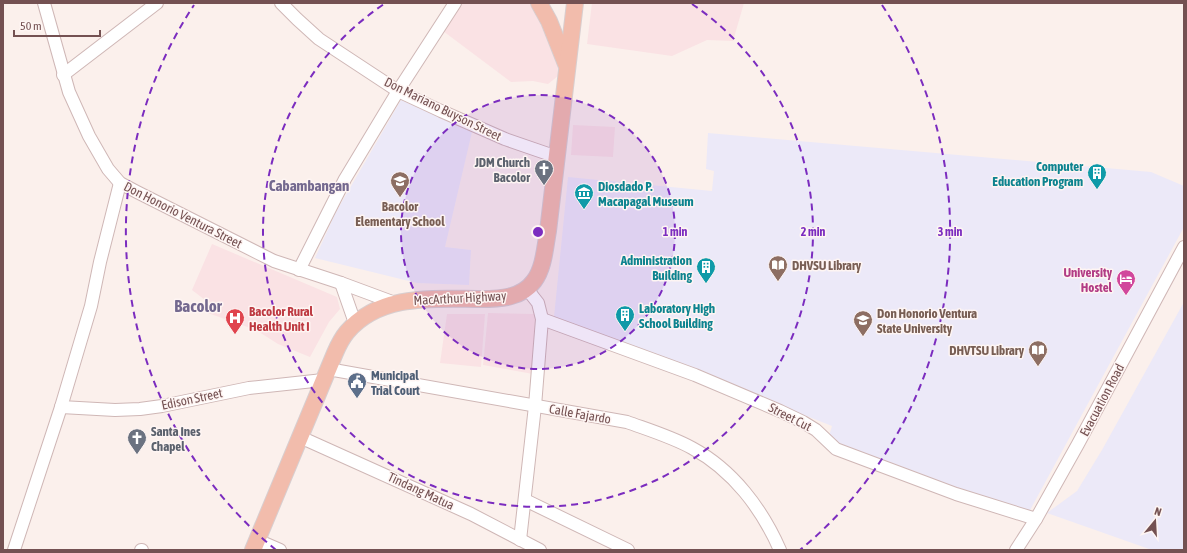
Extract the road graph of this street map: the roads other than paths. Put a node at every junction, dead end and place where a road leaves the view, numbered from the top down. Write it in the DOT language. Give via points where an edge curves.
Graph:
graph roads {
  1 [pos="44,3"];
  2 [pos="157,3"];
  3 [pos="281,3"];
  4 [pos="455,3"];
  5 [pos="539,3"];
  6 [pos="575,3"];
  7 [pos="567,65"];
  8 [pos="63,75"];
  9 [pos="398,91"];
  10 [pos="557,158"];
  11 [pos="120,183"];
  12 [pos="1184,247"];
  13 [pos="300,270"];
  14 [pos="341,282"];
  15 [pos="527,288"];
  16 [pos="395,303"];
  17 [pos="542,319"];
  18 [pos="355,323"];
  19 [pos="325,375"];
  20 [pos="535,406"];
  21 [pos="61,407"];
  22 [pos="300,437"];
  23 [pos="525,500"];
  24 [pos="1036,519"];
  25 [pos="520,540"];
  26 [pos="255,545"];
  27 [pos="14,550"];
  28 [pos="280,550"];
  29 [pos="540,550"];
  30 [pos="628,550"];
  31 [pos="780,550"];
  32 [pos="1016,550"];
  1 -- 8 [label="street, Don Honorio Ventura Street"];
  2 -- 8 [label="street"];
  3 -- 9 [label="street, Don Mariano Buyson Street" via="319,39"];
  4 -- 9 [label="street"];
  5 -- 7 [label="main road"];
  6 -- 7 [label="main road, MacArthur Highway"];
  7 -- 10 [label="main road, MacArthur Highway"];
  8 -- 11 [label="street, Don Honorio Ventura Street" via="89,136 108,169"];
  9 -- 10 [label="street, Don Mariano Buyson Street" via="492,134"];
  9 -- 13 [label="street" via="345,179"];
  10 -- 15 [label="main road, MacArthur Highway" via="543,258 535,281"];
  11 -- 13 [label="street, Don Honorio Ventura Street" via="274,261"];
  11 -- 21 [label="street" via="91,306"];
  12 -- 24 [label="street, Evacuation Road"];
  13 -- 14 [label="street, Don Honorio Ventura Street"];
  14 -- 16 [label="street, Don Honorio Ventura Street"];
  14 -- 18 [label="street"];
  15 -- 16 [label="main road, MacArthur Highway" via="501,299 429,299"];
  15 -- 17 [label="street" via="538,303"];
  16 -- 18 [label="main road, MacArthur Highway" via="377,308"];
  17 -- 20 [label="street"];
  17 -- 24 [label="street, Street Cut" via="695,375 780,411 816,430 836,449 956,494"];
  18 -- 19 [label="main road, MacArthur Highway" via="346,332"];
  19 -- 20 [label="street, Calle Fajardo"];
  19 -- 21 [label="street, Edison Street" via="140,409"];
  19 -- 22 [label="main road, MacArthur Highway"];
  20 -- 23 [label="street"];
  20 -- 31 [label="street, Calle Fajardo" via="627,422 692,448 716,463 757,506"];
  21 -- 27 [label="street"];
  22 -- 25 [label="street, Tindang Matua" via="471,514"];
  22 -- 26 [label="main road, MacArthur Highway"];
  23 -- 25 [label="street"];
  23 -- 30 [label="street"];
  24 -- 32 [label="street, Evacuation Road"];
  25 -- 29 [label="street, Tindang Matua"];
  26 -- 28 [label="street"];
}
